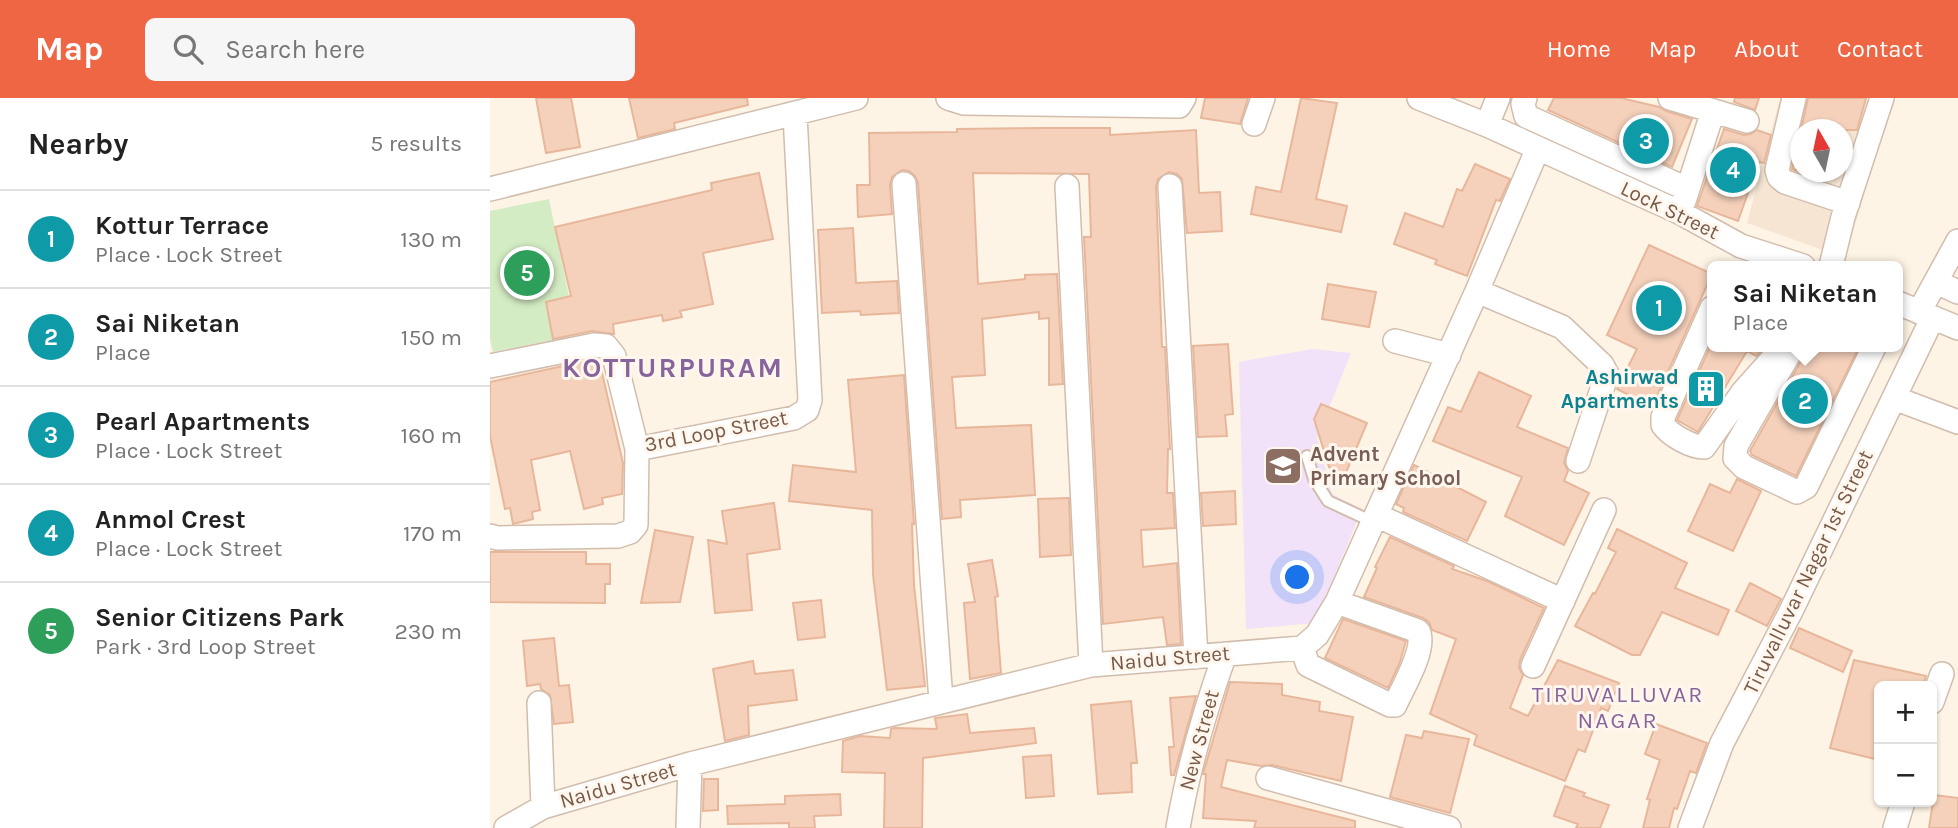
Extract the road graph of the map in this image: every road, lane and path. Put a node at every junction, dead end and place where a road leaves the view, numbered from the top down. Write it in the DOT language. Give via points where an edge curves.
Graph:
graph roads {
  1 [pos="856,98"];
  2 [pos="948,98"];
  3 [pos="1184,98"];
  4 [pos="1263,98"];
  5 [pos="1419,98"];
  6 [pos="1498,98"];
  7 [pos="1525,98"];
  8 [pos="1670,98"];
  9 [pos="1794,98"];
  10 [pos="1882,98"];
  11 [pos="1713,111"];
  12 [pos="795,115"];
  13 [pos="1747,121"];
  14 [pos="1254,124"];
  15 [pos="1487,125"];
  16 [pos="1538,148"];
  17 [pos="904,184"];
  18 [pos="1067,186"];
  19 [pos="1170,186"];
  20 [pos="1686,189"];
  21 [pos="490,190"];
  22 [pos="1848,203"];
  23 [pos="1679,212"];
  24 [pos="1958,241"];
  25 [pos="1736,256"];
  26 [pos="1770,261"];
  27 [pos="1832,261"];
  28 [pos="1936,282"];
  29 [pos="1477,291"];
  30 [pos="1958,292"];
  31 [pos="1912,313"];
  32 [pos="1707,320"];
  33 [pos="1958,328"];
  34 [pos="1395,341"];
  35 [pos="1778,352"];
  36 [pos="1790,352"];
  37 [pos="1872,352"];
  38 [pos="1449,355"];
  39 [pos="490,366"];
  40 [pos="1894,398"];
  41 [pos="1958,422"];
  42 [pos="637,449"];
  43 [pos="1307,456"];
  44 [pos="1578,461"];
  45 [pos="1604,510"];
  46 [pos="1375,519"];
  47 [pos="490,536"];
  48 [pos="1563,601"];
  49 [pos="1337,602"];
  50 [pos="1302,648"];
  51 [pos="1224,654"];
  52 [pos="1196,657"];
  53 [pos="1091,665"];
  54 [pos="1533,666"];
  55 [pos="1942,674"];
  56 [pos="1937,688"];
  57 [pos="941,701"];
  58 [pos="539,703"];
  59 [pos="690,764"];
  60 [pos="1268,778"];
  61 [pos="543,807"];
  62 [pos="1901,807"];
  63 [pos="506,828"];
  64 [pos="688,828"];
  65 [pos="1178,828"];
  66 [pos="1449,828"];
  67 [pos="1690,828"];
  68 [pos="1895,828"];
  1 -- 12 [label="street"];
  2 -- 3 [label="street" via="964,103 1180,106"];
  4 -- 14 [label="street"];
  5 -- 15 [label="street, Lock Street"];
  6 -- 15 [label="street"];
  7 -- 20 [label="street" via="1525,116"];
  8 -- 11 [label="street"];
  9 -- 22 [label="street" via="1779,177"];
  10 -- 22 [label="street"];
  11 -- 13 [label="street"];
  11 -- 20 [label="street"];
  12 -- 21 [label="street"];
  12 -- 42 [label="street, 3rd Loop Street" via="807,410 793,418"];
  15 -- 16 [label="street, Lock Street"];
  16 -- 23 [label="street, Lock Street"];
  16 -- 29 [label="street"];
  17 -- 57 [label="street"];
  18 -- 53 [label="street"];
  19 -- 52 [label="street"];
  20 -- 23 [label="street"];
  22 -- 27 [label="street"];
  23 -- 25 [label="street, Lock Street"];
  24 -- 28 [label="street, Tiruvalluvar Nagar 1st Street"];
  25 -- 26 [label="street, Lock Street"];
  28 -- 30 [label="street"];
  28 -- 31 [label="street, Tiruvalluvar Nagar 1st Street"];
  29 -- 38 [label="street"];
  29 -- 44 [label="street" via="1562,327 1602,365 1607,374"];
  31 -- 33 [label="street"];
  31 -- 40 [label="street, Tiruvalluvar Nagar 1st Street"];
  32 -- 35 [label="street" via="1663,417 1668,432 1697,447 1704,447"];
  34 -- 38 [label="street"];
  36 -- 37 [label="street" via="1736,446 1735,458 1744,467 1797,492 1806,487"];
  38 -- 46 [label="street"];
  39 -- 42 [label="street, 3rd Loop Street" via="606,346 614,356"];
  40 -- 41 [label="street"];
  40 -- 67 [label="street, Tiruvalluvar Nagar 1st Street" via="1722,743"];
  42 -- 47 [label="street" via="636,525 630,532 618,536"];
  43 -- 46 [label="lane" via="1328,501"];
  45 -- 48 [label="street"];
  46 -- 48 [label="street"];
  46 -- 49 [label="street"];
  48 -- 54 [label="street"];
  49 -- 50 [label="street" via="1317,635"];
  49 -- 50 [label="street" via="1418,631 1420,648 1395,705 1308,665"];
  50 -- 51 [label="street, Naidu Street"];
  51 -- 52 [label="street, Naidu Street"];
  51 -- 65 [label="street, New Street"];
  52 -- 53 [label="street, Naidu Street"];
  53 -- 57 [label="street, Naidu Street"];
  55 -- 56 [label="street"];
  57 -- 59 [label="street, Naidu Street"];
  58 -- 61 [label="street"];
  59 -- 61 [label="street, Naidu Street"];
  59 -- 64 [label="street"];
  60 -- 66 [label="street"];
  61 -- 63 [label="street, Naidu Street"];
  62 -- 68 [label="street"];
}
